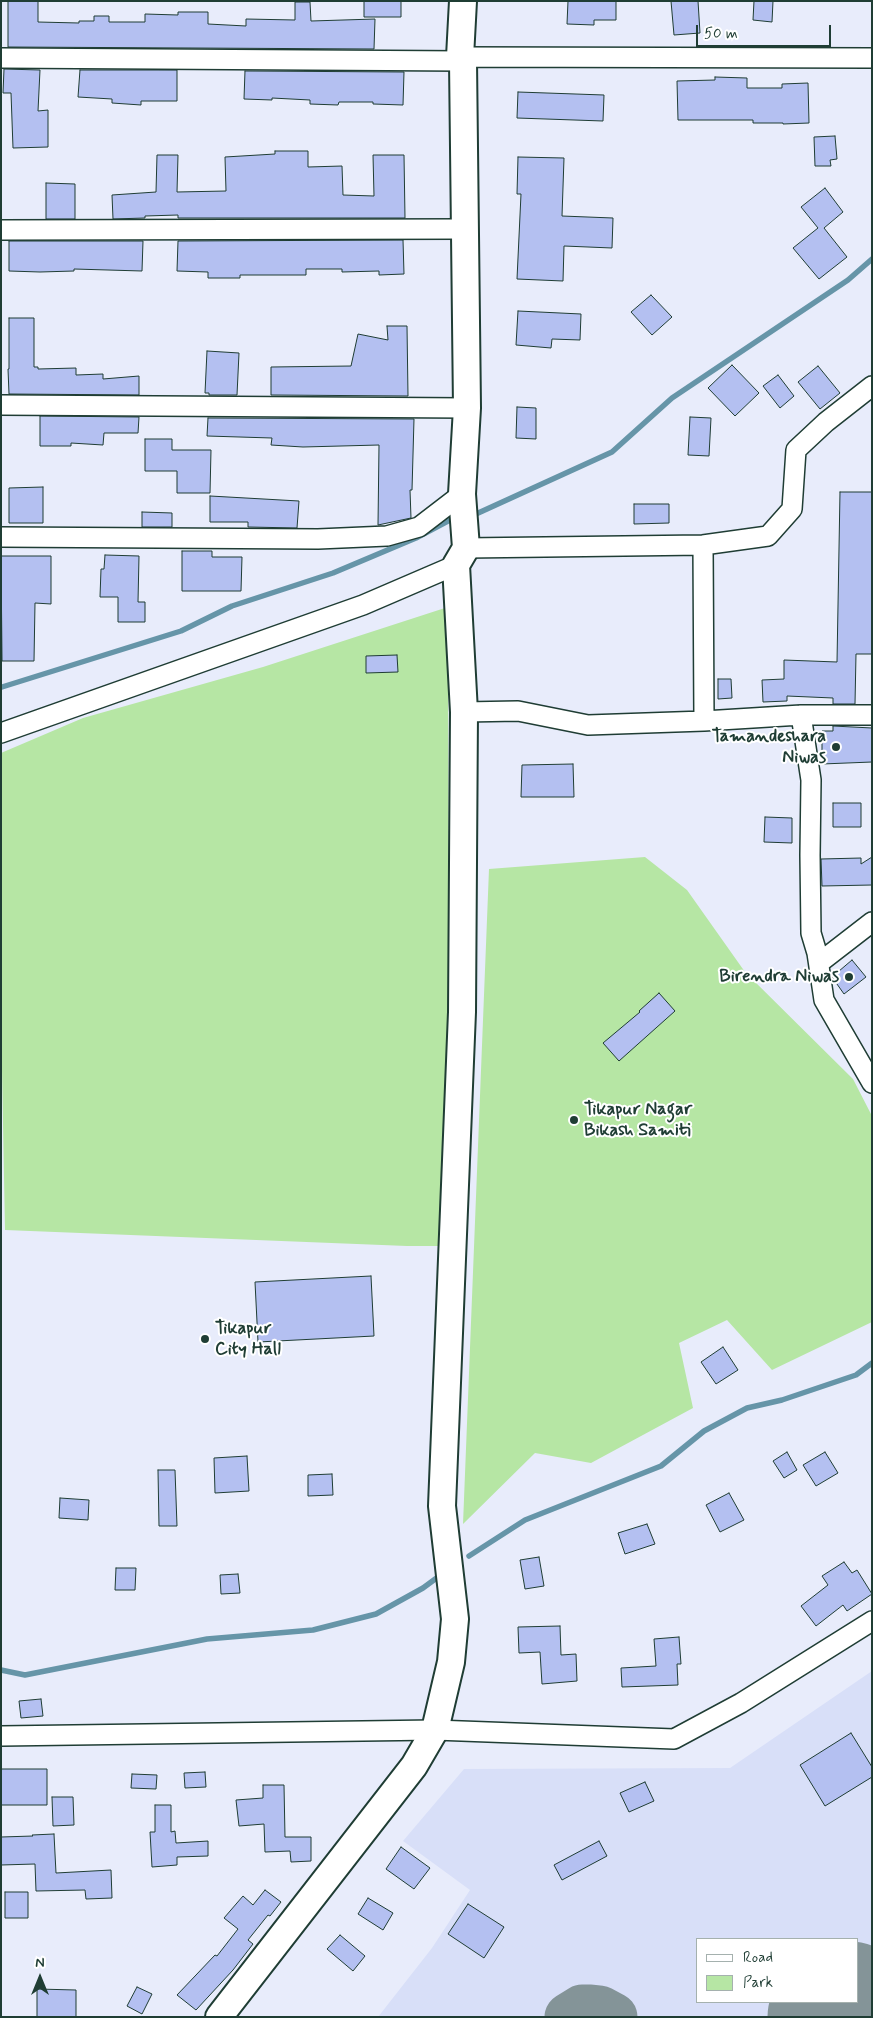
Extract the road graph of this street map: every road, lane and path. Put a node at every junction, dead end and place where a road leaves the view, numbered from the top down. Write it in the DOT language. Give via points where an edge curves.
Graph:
graph roads {
  1 [pos="464,1"];
  2 [pos="1,58"];
  3 [pos="872,58"];
  4 [pos="462,59"];
  5 [pos="464,229"];
  6 [pos="1,230"];
  7 [pos="872,386"];
  8 [pos="1,405"];
  9 [pos="467,408"];
  10 [pos="462,494"];
  11 [pos="1,537"];
  12 [pos="703,545"];
  13 [pos="461,557"];
  14 [pos="464,712"];
  15 [pos="801,716"];
  16 [pos="872,716"];
  17 [pos="704,721"];
  18 [pos="1,733"];
  19 [pos="872,922"];
  20 [pos="819,963"];
  21 [pos="872,1083"];
  22 [pos="872,1621"];
  23 [pos="435,1730"];
  24 [pos="1,1736"];
  25 [pos="219,2017"];
  1 -- 4 [label="street"];
  2 -- 4 [label="street"];
  3 -- 4 [label="street"];
  4 -- 5 [label="street"];
  5 -- 6 [label="street"];
  5 -- 9 [label="street"];
  7 -- 12 [label="street" via="796,450 792,510 768,536"];
  8 -- 9 [label="street"];
  9 -- 10 [label="street"];
  10 -- 11 [label="street" via="419,527 387,536 318,539"];
  10 -- 13 [label="street"];
  12 -- 13 [label="street"];
  12 -- 17 [label="street"];
  13 -- 14 [label="street"];
  13 -- 18 [label="street" via="363,605"];
  14 -- 17 [label="street" via="518,711 588,725"];
  14 -- 23 [label="street" via="462,1012 442,1506 455,1619 451,1662"];
  15 -- 16 [label="street"];
  15 -- 17 [label="street"];
  15 -- 20 [label="street" via="811,780 811,933"];
  19 -- 20 [label="street"];
  20 -- 21 [label="street" via="824,1000"];
  22 -- 23 [label="street" via="741,1703 674,1739"];
  23 -- 24 [label="street"];
  23 -- 25 [label="street" via="414,1766"];
}
